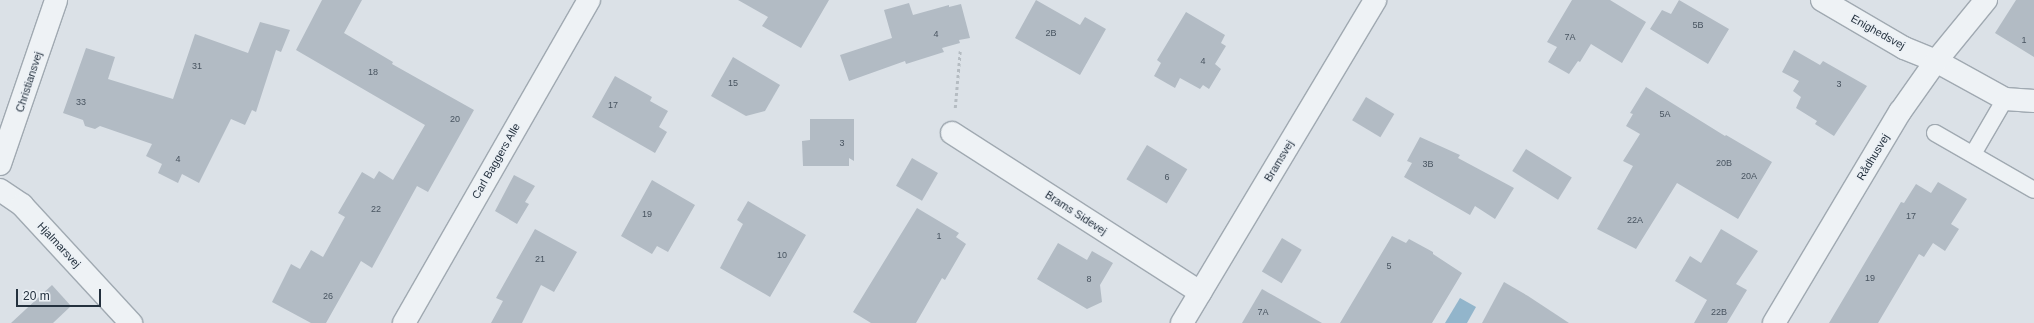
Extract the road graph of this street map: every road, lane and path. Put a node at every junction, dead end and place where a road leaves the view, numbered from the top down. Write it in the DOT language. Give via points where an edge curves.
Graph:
graph roads {
  1 [pos="56,0"];
  2 [pos="589,0"];
  3 [pos="1376,0"];
  4 [pos="1822,0"];
  5 [pos="1986,0"];
  6 [pos="960,51"];
  7 [pos="1936,61"];
  8 [pos="2005,99"];
  9 [pos="2034,101"];
  10 [pos="952,133"];
  11 [pos="1935,133"];
  12 [pos="1972,154"];
  13 [pos="0,164"];
  14 [pos="0,190"];
  15 [pos="2034,190"];
  16 [pos="1200,292"];
  17 [pos="131,323"];
  18 [pos="404,323"];
  19 [pos="1182,323"];
  20 [pos="1774,323"];
  1 -- 13 [label="street, Christiansvej"];
  2 -- 18 [label="street, Carl Baggers Alle"];
  3 -- 16 [label="street, Bramsvej"];
  4 -- 7 [label="street, Enighedsvej" via="1904,48"];
  5 -- 7 [label="street, Rådhusvej"];
  6 -- 10 [label="path"];
  7 -- 8 [label="street, Enighedsvej"];
  7 -- 20 [label="street, Rådhusvej" via="1900,112"];
  8 -- 9 [label="street"];
  8 -- 12 [label="lane"];
  10 -- 16 [label="street, Brams Sidevej"];
  11 -- 12 [label="lane"];
  12 -- 15 [label="lane"];
  14 -- 17 [label="street, Hjalmarsvej" via="22,205"];
  16 -- 19 [label="street, Bramsvej"];
}
